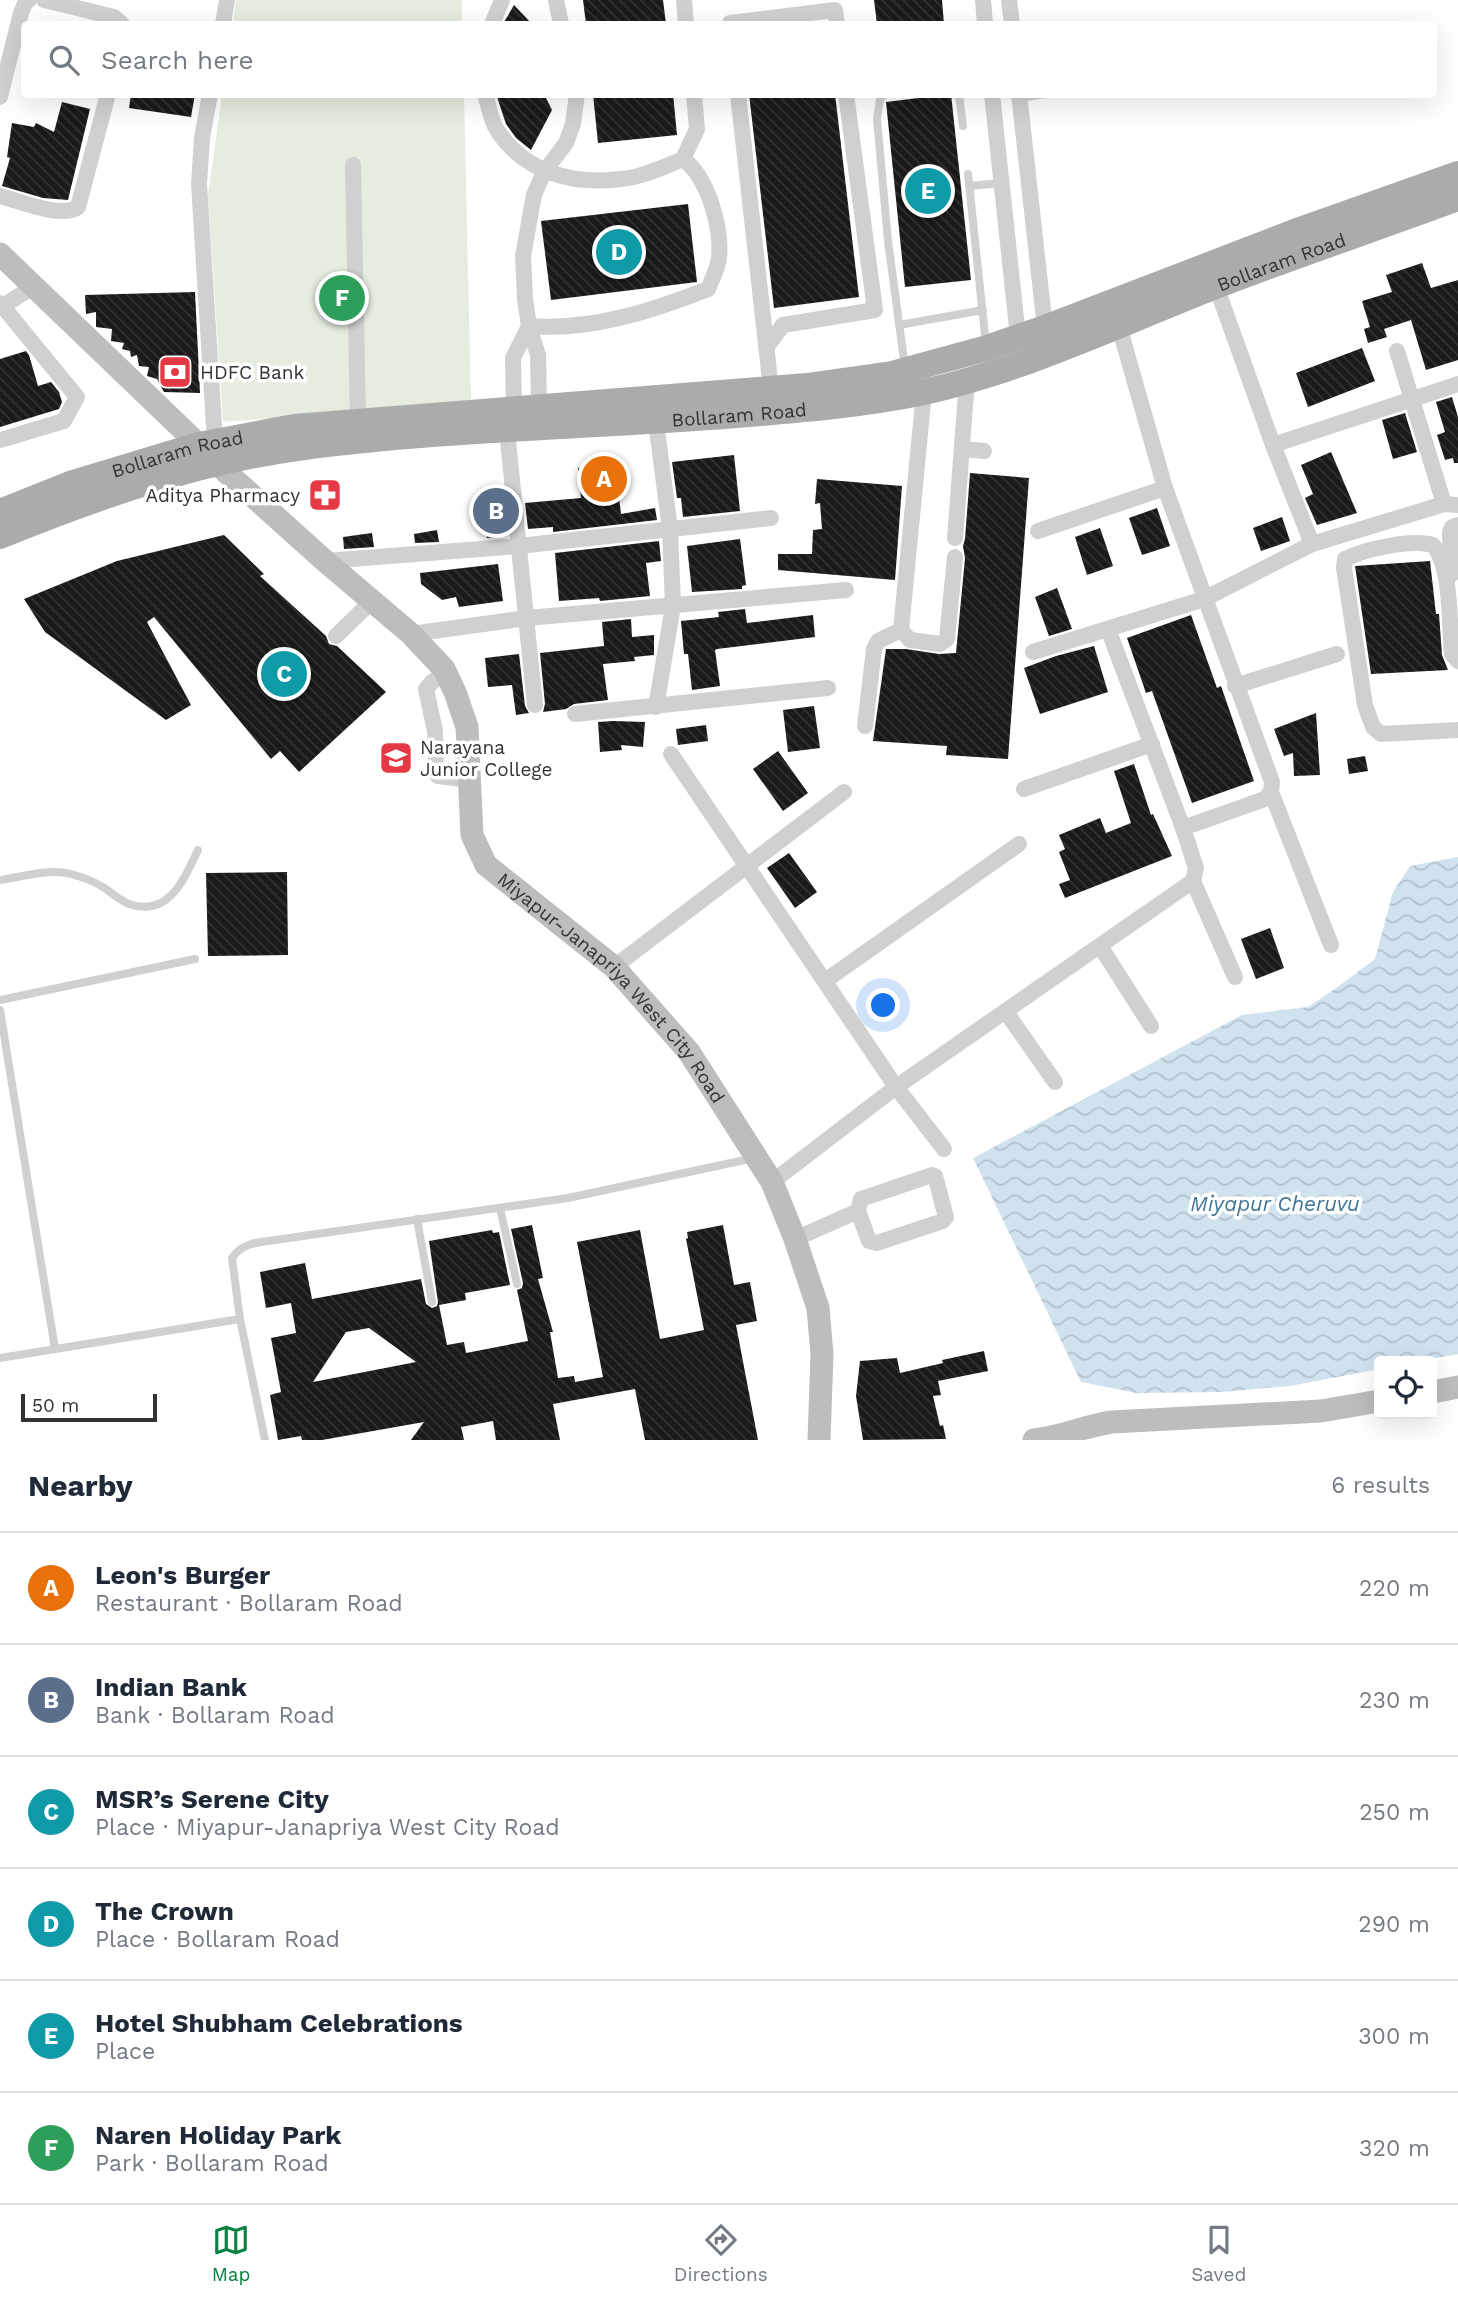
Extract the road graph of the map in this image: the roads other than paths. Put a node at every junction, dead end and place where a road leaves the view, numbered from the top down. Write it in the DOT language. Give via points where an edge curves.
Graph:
graph roads {
  1 [pos="29,0"];
  2 [pos="44,0"];
  3 [pos="228,0"];
  4 [pos="502,0"];
  5 [pos="556,0"];
  6 [pos="684,0"];
  7 [pos="983,0"];
  8 [pos="1009,0"];
  9 [pos="119,21"];
  10 [pos="224,21"];
  11 [pos="493,21"];
  12 [pos="560,21"];
  13 [pos="687,21"];
  14 [pos="746,21"];
  15 [pos="837,21"];
  16 [pos="985,21"];
  17 [pos="1012,21"];
  18 [pos="0,97"];
  19 [pos="107,98"];
  20 [pos="209,98"];
  21 [pos="486,98"];
  22 [pos="576,98"];
  23 [pos="694,98"];
  24 [pos="738,98"];
  25 [pos="847,98"];
  26 [pos="881,98"];
  27 [pos="960,98"];
  28 [pos="992,98"];
  29 [pos="1020,98"];
  30 [pos="963,126"];
  31 [pos="683,159"];
  32 [pos="353,165"];
  33 [pos="544,172"];
  34 [pos="968,174"];
  35 [pos="1458,174"];
  36 [pos="1002,183"];
  37 [pos="969,186"];
  38 [pos="0,196"];
  39 [pos="1458,198"];
  40 [pos="0,254"];
  41 [pos="34,286"];
  42 [pos="1216,286"];
  43 [pos="1,305"];
  44 [pos="983,310"];
  45 [pos="899,325"];
  46 [pos="530,326"];
  47 [pos="1119,326"];
  48 [pos="1045,328"];
  49 [pos="1018,337"];
  50 [pos="766,348"];
  51 [pos="987,348"];
  52 [pos="1397,351"];
  53 [pos="906,371"];
  54 [pos="967,380"];
  55 [pos="1458,384"];
  56 [pos="771,390"];
  57 [pos="924,392"];
  58 [pos="1412,399"];
  59 [pos="520,416"];
  60 [pos="656,422"];
  61 [pos="358,423"];
  62 [pos="0,440"];
  63 [pos="1273,445"];
  64 [pos="962,449"];
  65 [pos="210,450"];
  66 [pos="984,451"];
  67 [pos="1165,488"];
  68 [pos="1451,504"];
  69 [pos="0,512"];
  70 [pos="771,518"];
  71 [pos="1390,521"];
  72 [pos="1458,525"];
  73 [pos="670,529"];
  74 [pos="1038,531"];
  75 [pos="0,536"];
  76 [pos="1338,536"];
  77 [pos="956,538"];
  78 [pos="1312,544"];
  79 [pos="519,546"];
  80 [pos="1395,546"];
  81 [pos="955,557"];
  82 [pos="1345,559"];
  83 [pos="325,561"];
  84 [pos="846,590"];
  85 [pos="1204,599"];
  86 [pos="372,601"];
  87 [pos="673,606"];
  88 [pos="527,618"];
  89 [pos="1108,629"];
  90 [pos="901,630"];
  91 [pos="411,634"];
  92 [pos="336,636"];
  93 [pos="1458,649"];
  94 [pos="1033,652"];
  95 [pos="1337,654"];
  96 [pos="1458,661"];
  97 [pos="446,673"];
  98 [pos="1235,686"];
  99 [pos="828,688"];
  100 [pos="535,705"];
  101 [pos="656,707"];
  102 [pos="575,714"];
  103 [pos="865,726"];
  104 [pos="1458,730"];
  105 [pos="1152,744"];
  106 [pos="671,754"];
  107 [pos="470,780"];
  108 [pos="1024,789"];
  109 [pos="844,792"];
  110 [pos="1271,792"];
  111 [pos="1183,828"];
  112 [pos="1019,844"];
  113 [pos="198,850"];
  114 [pos="746,866"];
  115 [pos="0,880"];
  116 [pos="1193,881"];
  117 [pos="1331,945"];
  118 [pos="1100,946"];
  119 [pos="195,959"];
  120 [pos="614,967"];
  121 [pos="1235,977"];
  122 [pos="825,981"];
  123 [pos="0,1000"];
  124 [pos="0,1010"];
  125 [pos="1006,1012"];
  126 [pos="1151,1026"];
  127 [pos="1055,1082"];
  128 [pos="896,1087"];
  129 [pos="944,1149"];
  130 [pos="757,1157"];
  131 [pos="772,1182"];
  132 [pos="500,1208"];
  133 [pos="858,1211"];
  134 [pos="417,1219"];
  135 [pos="795,1239"];
  136 [pos="517,1284"];
  137 [pos="432,1302"];
  138 [pos="240,1319"];
  139 [pos="55,1349"];
  140 [pos="0,1358"];
  141 [pos="1458,1387"];
  142 [pos="1437,1391"];
  143 [pos="1374,1402"];
  144 [pos="265,1440"];
  145 [pos="819,1440"];
  146 [pos="1034,1440"];
  1 -- 18 [label="street" via="21,13"];
  2 -- 9 [label="street"];
  3 -- 10 [label="street"];
  4 -- 11 [label="street"];
  5 -- 12 [label="street"];
  6 -- 13 [label="street"];
  7 -- 16 [label="street"];
  8 -- 17 [label="street"];
  14 -- 15 [label="street" via="835,10"];
  19 -- 38 [label="street" via="78,207 60,212"];
  20 -- 65 [label="street" via="199,184"];
  21 -- 33 [label="street" via="496,129"];
  22 -- 33 [label="street" via="566,142"];
  23 -- 31 [label="street" via="698,129"];
  24 -- 50 [label="street"];
  25 -- 50 [label="street" via="875,310 783,326"];
  26 -- 45 [label="lane" via="877,119"];
  27 -- 30 [label="lane"];
  28 -- 36 [label="street"];
  29 -- 48 [label="street"];
  31 -- 33 [label="street" via="622,179 568,179"];
  31 -- 46 [label="street" via="703,184 716,219 719,259 708,289 599,323"];
  32 -- 61 [label="street"];
  33 -- 46 [label="street" via="534,195 523,256"];
  34 -- 37 [label="lane"];
  35 -- 48 [label="main road, Bollaram Road"];
  36 -- 37 [label="lane"];
  36 -- 49 [label="street"];
  37 -- 44 [label="lane"];
  39 -- 42 [label="main road, Bollaram Road"];
  40 -- 41 [label="street, Miyapur-Janapriya West City Road"];
  41 -- 43 [label="street"];
  41 -- 65 [label="street, Miyapur-Janapriya West City Road"];
  42 -- 47 [label="main road, Bollaram Road"];
  42 -- 63 [label="street"];
  43 -- 62 [label="street" via="77,397 64,421"];
  44 -- 45 [label="lane"];
  44 -- 51 [label="lane"];
  45 -- 53 [label="lane"];
  46 -- 59 [label="street" via="538,355"];
  46 -- 59 [label="street" via="513,358"];
  47 -- 54 [label="main road, Bollaram Road"];
  47 -- 67 [label="street"];
  48 -- 49 [label="main road, Bollaram Road"];
  49 -- 51 [label="main road, Bollaram Road"];
  50 -- 56 [label="street"];
  51 -- 53 [label="main road, Bollaram Road"];
  52 -- 58 [label="street"];
  53 -- 56 [label="main road, Bollaram Road"];
  54 -- 57 [label="main road, Bollaram Road"];
  54 -- 64 [label="street"];
  55 -- 58 [label="street"];
  56 -- 59 [label="main road, Bollaram Road"];
  57 -- 60 [label="main road, Bollaram Road" via="813,409"];
  57 -- 90 [label="street"];
  58 -- 63 [label="street"];
  58 -- 68 [label="street"];
  59 -- 60 [label="main road, Bollaram Road"];
  59 -- 61 [label="main road, Bollaram Road"];
  59 -- 65 [label="main road, Bollaram Road" via="394,438 297,448"];
  59 -- 79 [label="street"];
  60 -- 73 [label="street"];
  61 -- 65 [label="main road, Bollaram Road" via="294,427"];
  63 -- 78 [label="street"];
  64 -- 66 [label="street"];
  64 -- 77 [label="street"];
  65 -- 69 [label="main road, Bollaram Road" via="70,484"];
  65 -- 75 [label="main road, Bollaram Road"];
  65 -- 83 [label="street, Miyapur-Janapriya West City Road"];
  67 -- 74 [label="street"];
  67 -- 85 [label="street"];
  68 -- 71 [label="street"];
  70 -- 73 [label="street"];
  71 -- 76 [label="street"];
  71 -- 80 [label="street"];
  72 -- 93 [label="street" via="1450,533"];
  73 -- 79 [label="street"];
  73 -- 87 [label="street"];
  76 -- 78 [label="street"];
  76 -- 82 [label="street"];
  78 -- 85 [label="street"];
  79 -- 83 [label="street"];
  79 -- 88 [label="street"];
  80 -- 82 [label="street"];
  80 -- 96 [label="street" via="1427,543 1437,549 1445,575 1452,654"];
  81 -- 90 [label="street" via="947,639 940,644 910,640"];
  82 -- 104 [label="street" via="1365,705 1373,727 1381,734"];
  83 -- 86 [label="street, Miyapur-Janapriya West City Road"];
  84 -- 87 [label="street"];
  85 -- 89 [label="street"];
  85 -- 98 [label="street"];
  86 -- 91 [label="street, Miyapur-Janapriya West City Road"];
  86 -- 92 [label="street"];
  87 -- 88 [label="street"];
  87 -- 101 [label="street"];
  88 -- 91 [label="street"];
  88 -- 100 [label="street"];
  89 -- 94 [label="street"];
  89 -- 105 [label="street"];
  90 -- 103 [label="street" via="878,641 874,649"];
  91 -- 97 [label="street, Miyapur-Janapriya West City Road"];
  95 -- 98 [label="street"];
  97 -- 107 [label="street, Miyapur-Janapriya West City Road" via="467,727"];
  97 -- 107 [label="street" via="426,689 435,731 436,770 438,776"];
  98 -- 110 [label="street" via="1272,782"];
  99 -- 101 [label="street"];
  101 -- 102 [label="street"];
  105 -- 108 [label="street"];
  105 -- 111 [label="street"];
  106 -- 114 [label="street"];
  107 -- 120 [label="street, Miyapur-Janapriya West City Road" via="472,835 486,865"];
  109 -- 114 [label="street"];
  110 -- 111 [label="street" via="1265,799"];
  110 -- 117 [label="street"];
  111 -- 116 [label="street" via="1196,868"];
  112 -- 122 [label="street"];
  113 -- 115 [label="lane" via="180,888 157,906 127,904 103,887 68,873"];
  114 -- 120 [label="street"];
  114 -- 122 [label="street"];
  116 -- 118 [label="street"];
  116 -- 121 [label="street"];
  118 -- 125 [label="street"];
  118 -- 126 [label="street"];
  119 -- 123 [label="lane"];
  120 -- 130 [label="street, Miyapur-Janapriya West City Road" via="689,1052"];
  122 -- 128 [label="street"];
  124 -- 139 [label="lane"];
  125 -- 127 [label="street"];
  125 -- 128 [label="street"];
  128 -- 129 [label="street"];
  128 -- 131 [label="street"];
  130 -- 131 [label="street, Miyapur-Janapriya West City Road"];
  130 -- 132 [label="lane"];
  131 -- 135 [label="street, Miyapur-Janapriya West City Road"];
  132 -- 134 [label="lane"];
  132 -- 136 [label="lane"];
  133 -- 133 [label="street" via="861,1199 932,1175 947,1217 877,1243 869,1241"];
  133 -- 135 [label="street"];
  134 -- 137 [label="lane"];
  134 -- 138 [label="lane" via="248,1244 232,1258"];
  135 -- 145 [label="street, Miyapur-Janapriya West City Road" via="818,1308 822,1353"];
  138 -- 139 [label="lane"];
  138 -- 144 [label="lane"];
  139 -- 140 [label="lane"];
  141 -- 142 [label="street"];
  143 -- 146 [label="street" via="1321,1411 1112,1422"];
}
